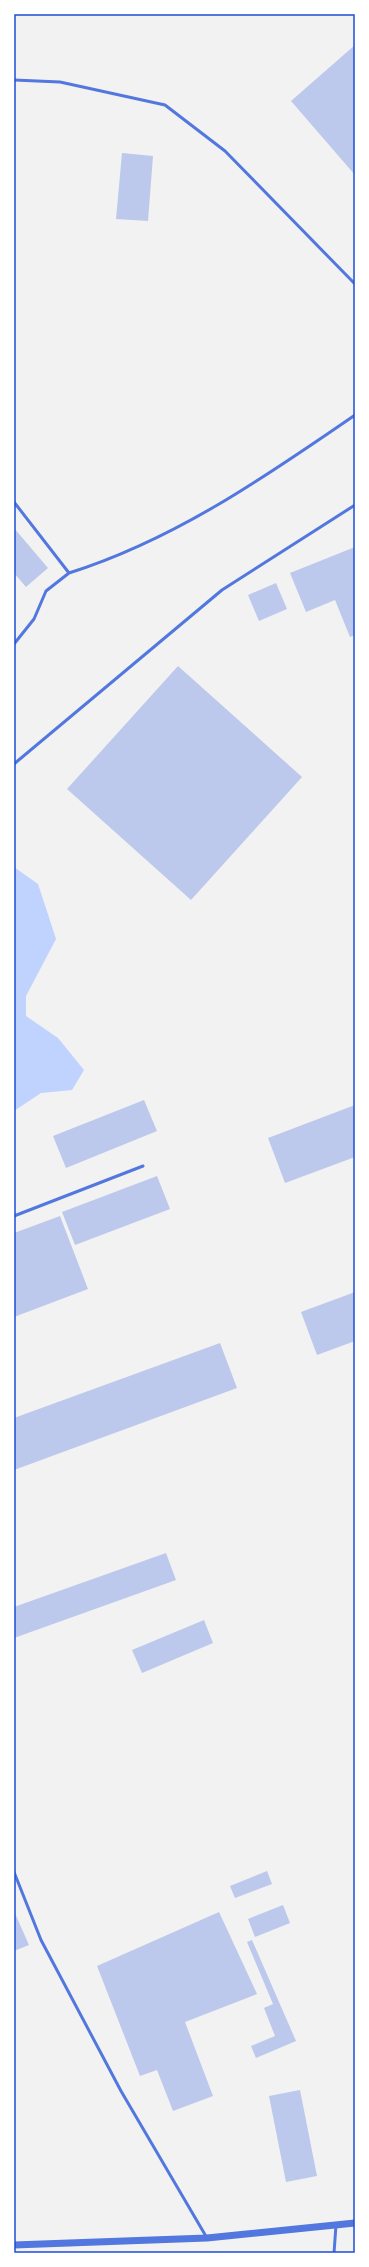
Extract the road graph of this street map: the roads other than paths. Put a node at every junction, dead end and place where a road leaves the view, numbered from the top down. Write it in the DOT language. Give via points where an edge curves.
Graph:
graph roads {
  1 [pos="14,80"];
  2 [pos="355,284"];
  3 [pos="355,415"];
  4 [pos="14,502"];
  5 [pos="355,505"];
  6 [pos="69,573"];
  7 [pos="14,644"];
  8 [pos="14,764"];
  9 [pos="143,1166"];
  10 [pos="14,1216"];
  11 [pos="14,1872"];
  12 [pos="355,2223"];
  13 [pos="336,2225"];
  14 [pos="207,2238"];
  15 [pos="14,2245"];
  16 [pos="334,2253"];
  1 -- 2 [label="lane" via="60,82 165,105 225,151"];
  3 -- 6 [label="lane" via="245,489 166,534"];
  4 -- 6 [label="lane"];
  5 -- 8 [label="lane" via="222,590"];
  6 -- 7 [label="lane" via="46,591 34,619"];
  9 -- 10 [label="lane"];
  11 -- 14 [label="lane" via="41,1940 114,2077"];
  12 -- 13 [label="street"];
  13 -- 14 [label="street"];
  13 -- 16 [label="lane"];
  14 -- 15 [label="street"];
}
